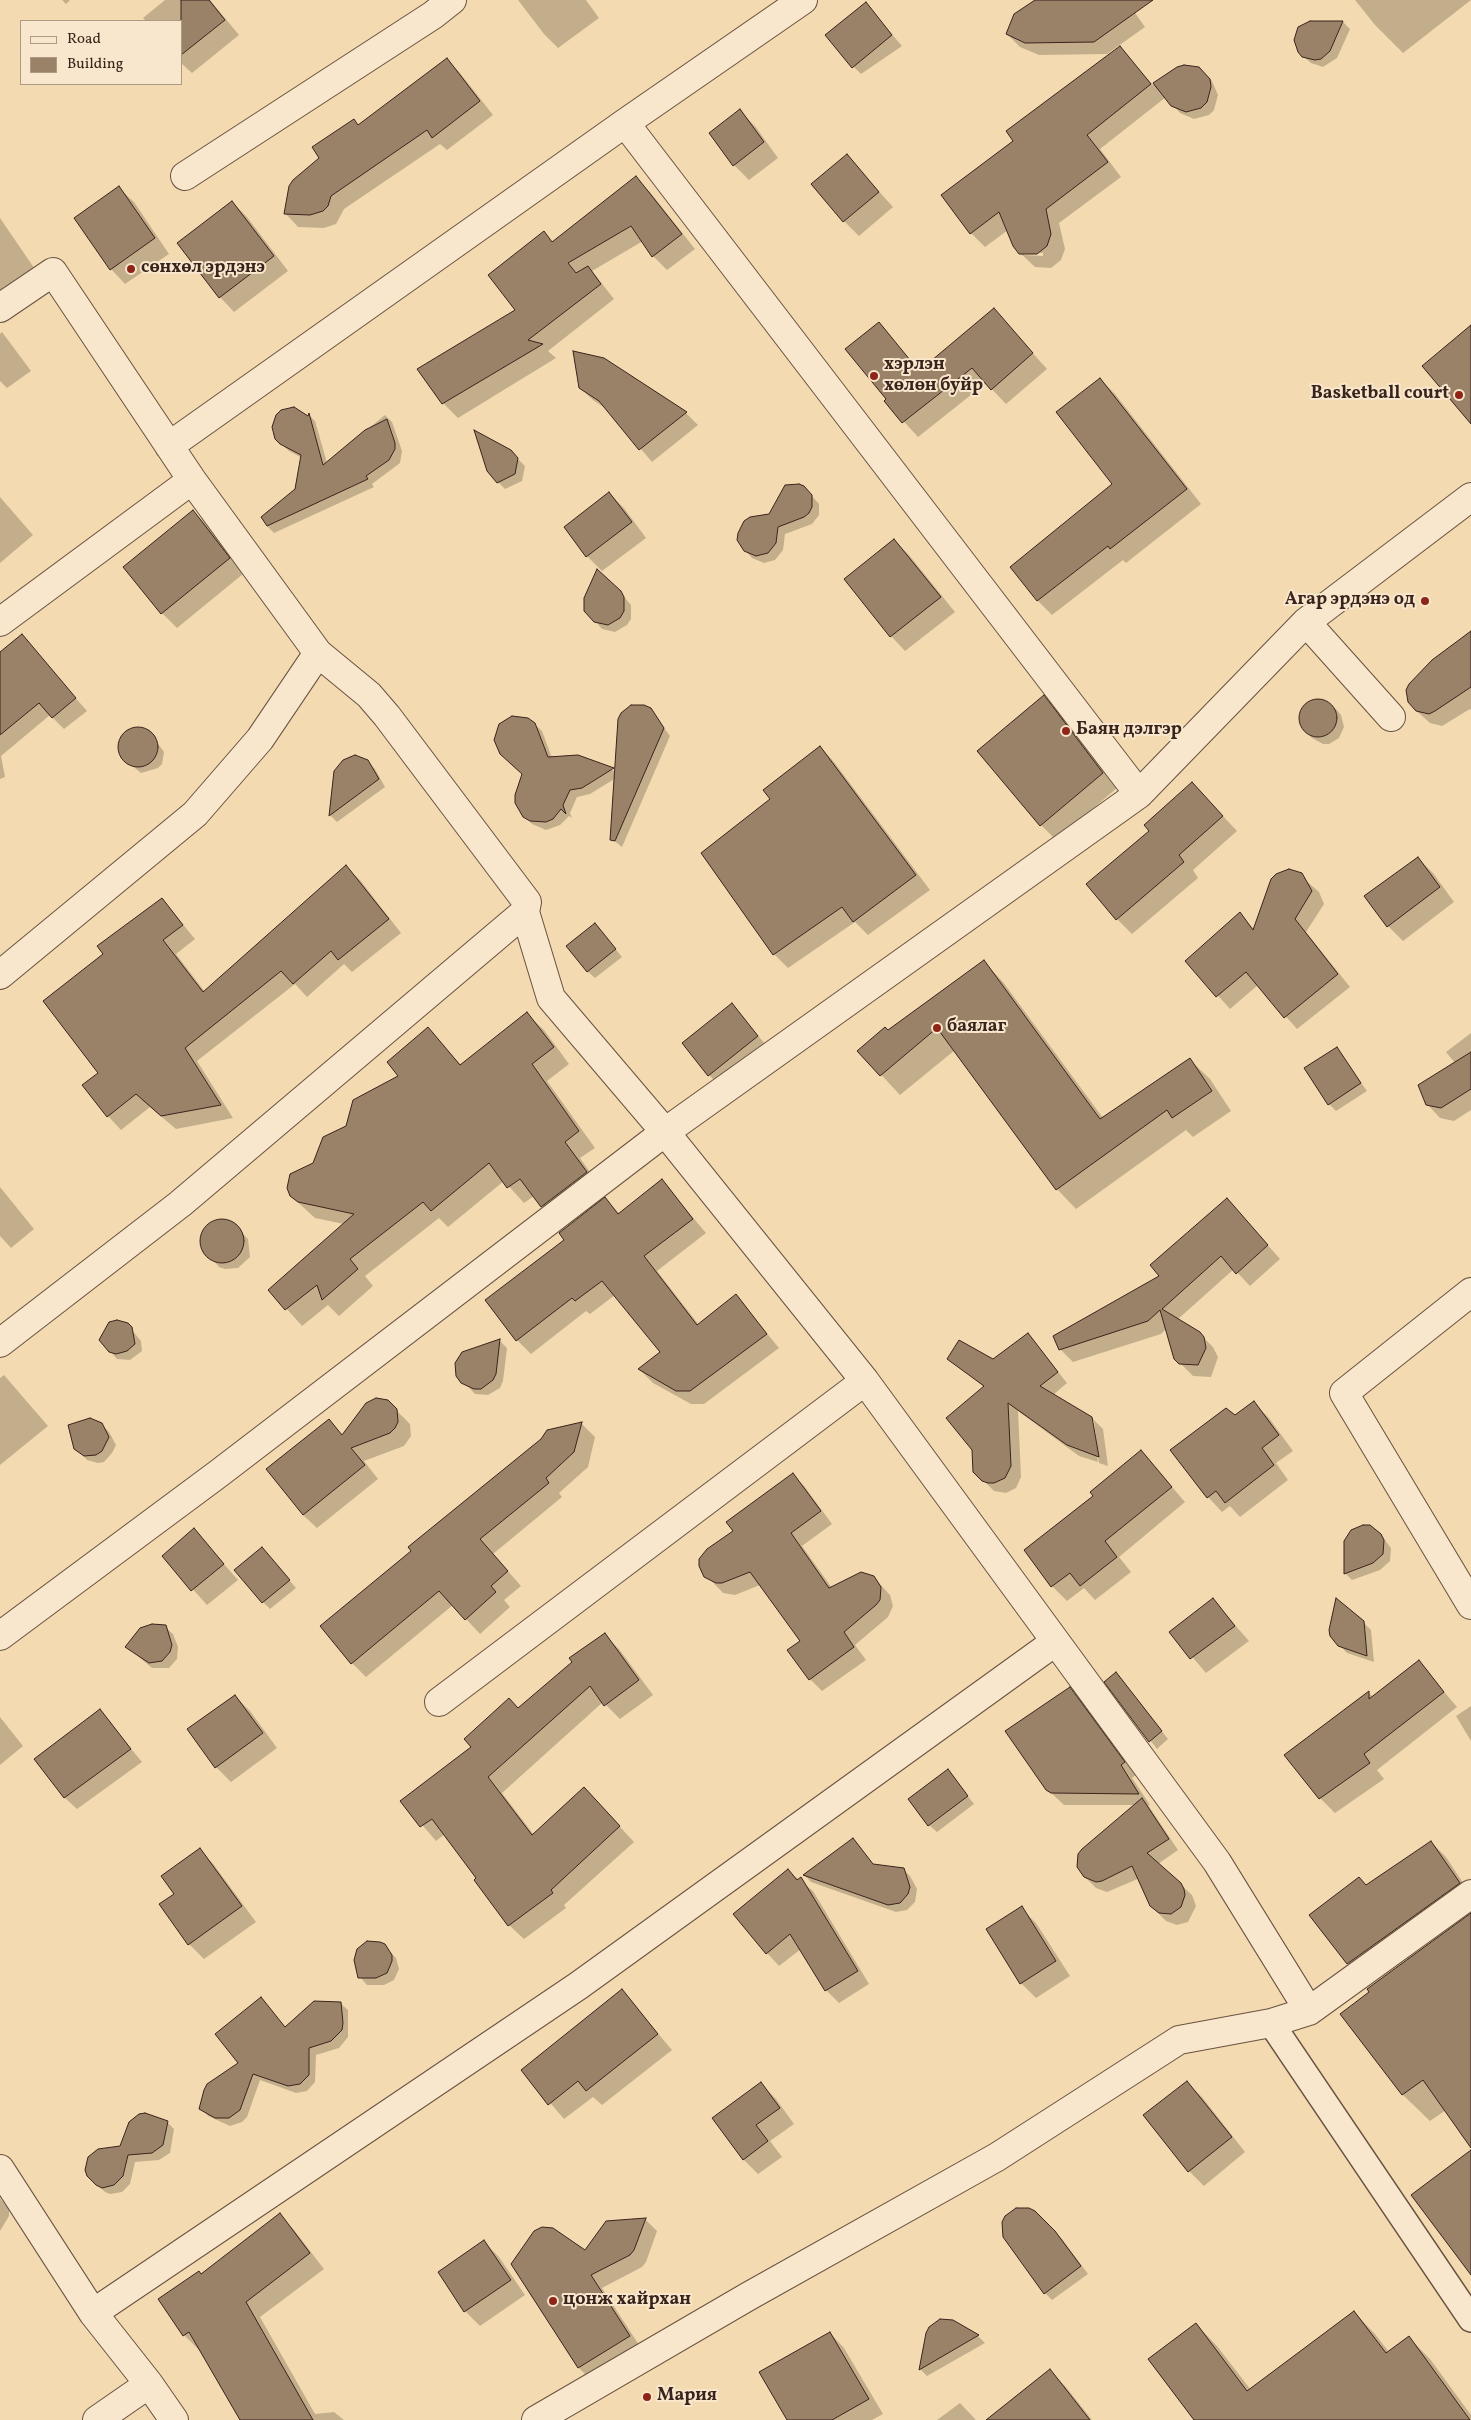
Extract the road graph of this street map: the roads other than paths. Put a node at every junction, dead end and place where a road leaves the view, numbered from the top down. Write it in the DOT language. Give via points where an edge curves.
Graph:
graph roads {
  1 [pos="452,0"];
  2 [pos="804,0"];
  3 [pos="624,123"];
  4 [pos="185,176"];
  5 [pos="0,308"];
  6 [pos="169,446"];
  7 [pos="192,480"];
  8 [pos="1471,497"];
  9 [pos="0,622"];
  10 [pos="1306,622"];
  11 [pos="318,653"];
  12 [pos="1391,717"];
  13 [pos="1138,794"];
  14 [pos="525,912"];
  15 [pos="0,975"];
  16 [pos="665,1132"];
  17 [pos="1471,1292"];
  18 [pos="0,1343"];
  19 [pos="865,1381"];
  20 [pos="1471,1605"];
  21 [pos="0,1636"];
  22 [pos="1055,1642"];
  23 [pos="439,1702"];
  24 [pos="1471,1894"];
  25 [pos="1309,2011"];
  26 [pos="1271,2023"];
  27 [pos="0,2169"];
  28 [pos="93,2313"];
  29 [pos="1471,2319"];
  30 [pos="150,2384"];
  31 [pos="97,2420"];
  32 [pos="174,2420"];
  33 [pos="536,2420"];
  1 -- 4 [label="street"];
  2 -- 3 [label="street"];
  3 -- 6 [label="street"];
  3 -- 13 [label="street"];
  5 -- 6 [label="street" via="53,272"];
  6 -- 7 [label="street"];
  7 -- 9 [label="street"];
  7 -- 11 [label="street"];
  8 -- 10 [label="street"];
  10 -- 12 [label="street"];
  10 -- 13 [label="street"];
  11 -- 14 [label="street" via="369,695 387,716 527,902"];
  11 -- 15 [label="street" via="260,739 195,814"];
  13 -- 16 [label="street"];
  14 -- 16 [label="street" via="552,998"];
  14 -- 18 [label="street" via="180,1204"];
  16 -- 19 [label="street"];
  16 -- 21 [label="street"];
  17 -- 20 [label="street" via="1344,1393"];
  19 -- 22 [label="street"];
  19 -- 23 [label="street"];
  22 -- 25 [label="street" via="1217,1862"];
  22 -- 28 [label="street" via="578,1986"];
  24 -- 25 [label="street"];
  25 -- 26 [label="street"];
  26 -- 29 [label="lane"];
  26 -- 33 [label="street" via="1179,2040 997,2157"];
  27 -- 28 [label="street"];
  28 -- 30 [label="street"];
  30 -- 31 [label="street"];
  30 -- 32 [label="street"];
}
